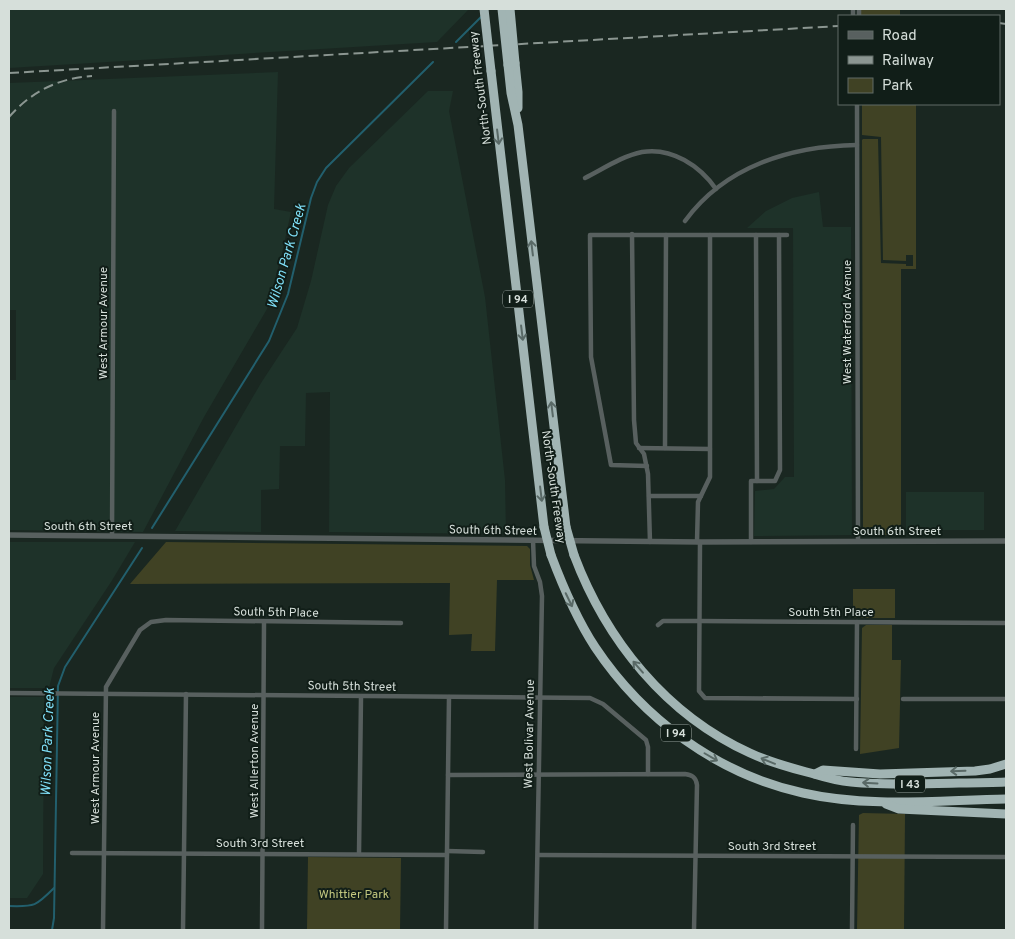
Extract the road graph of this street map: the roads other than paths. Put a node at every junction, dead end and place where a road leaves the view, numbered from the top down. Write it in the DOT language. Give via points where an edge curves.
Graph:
graph roads {
  1 [pos="484,9"];
  2 [pos="502,9"];
  3 [pos="510,9"];
  4 [pos="512,64"];
  5 [pos="857,105"];
  6 [pos="114,111"];
  7 [pos="857,145"];
  8 [pos="585,178"];
  9 [pos="716,189"];
  10 [pos="685,221"];
  11 [pos="632,234"];
  12 [pos="666,234"];
  13 [pos="710,235"];
  14 [pos="756,235"];
  15 [pos="779,235"];
  16 [pos="787,236"];
  17 [pos="639,448"];
  18 [pos="665,448"];
  19 [pos="710,449"];
  20 [pos="647,466"];
  21 [pos="756,481"];
  22 [pos="648,496"];
  23 [pos="701,496"];
  24 [pos="9,535"];
  25 [pos="112,536"];
  26 [pos="533,540"];
  27 [pos="858,540"];
  28 [pos="1006,541"];
  29 [pos="650,542"];
  30 [pos="698,542"];
  31 [pos="751,542"];
  32 [pos="699,621"];
  33 [pos="151,622"];
  34 [pos="264,622"];
  35 [pos="857,622"];
  36 [pos="1006,622"];
  37 [pos="401,623"];
  38 [pos="658,625"];
  39 [pos="9,693"];
  40 [pos="105,694"];
  41 [pos="186,694"];
  42 [pos="264,695"];
  43 [pos="361,697"];
  44 [pos="449,697"];
  45 [pos="540,698"];
  46 [pos="857,699"];
  47 [pos="903,699"];
  48 [pos="1006,699"];
  49 [pos="856,749"];
  50 [pos="1006,764"];
  51 [pos="538,774"];
  52 [pos="648,774"];
  53 [pos="815,774"];
  54 [pos="448,775"];
  55 [pos="1006,782"];
  56 [pos="1006,799"];
  57 [pos="882,802"];
  58 [pos="1006,814"];
  59 [pos="853,825"];
  60 [pos="483,852"];
  61 [pos="72,853"];
  62 [pos="104,853"];
  63 [pos="184,853"];
  64 [pos="263,853"];
  65 [pos="447,853"];
  66 [pos="359,854"];
  67 [pos="538,854"];
  68 [pos="696,856"];
  69 [pos="853,856"];
  70 [pos="1006,857"];
  71 [pos="103,930"];
  72 [pos="183,930"];
  73 [pos="262,930"];
  74 [pos="446,930"];
  75 [pos="536,930"];
  76 [pos="694,930"];
  77 [pos="852,930"];
  1 -- 57 [label="highway, North-South Freeway / I 94, one-way, bridge" via="544,527 566,594 594,646 636,699 686,741 733,769 776,785 803,793"];
  2 -- 4 [label="highway, North-South Freeway / I 94, bridge"];
  3 -- 4 [label="highway, bridge"];
  53 -- 4 [label="highway, North-South Freeway / I 94, one-way, bridge" via="750,753 720,738 686,714 631,659 592,599 566,527 518,125 511,93"];
  5 -- 7 [label="street, West Waterford Avenue"];
  6 -- 25 [label="street, West Armour Avenue"];
  7 -- 9 [label="street" via="796,151 768,159"];
  7 -- 27 [label="street, West Waterford Avenue"];
  8 -- 9 [label="street" via="623,158 643,152 661,153 696,166"];
  9 -- 10 [label="street" via="697,204"];
  11 -- 12 [label="street"];
  11 -- 17 [label="street" via="632,374 636,443"];
  11 -- 20 [label="street" via="590,235 591,357 611,465"];
  12 -- 13 [label="street"];
  12 -- 18 [label="street"];
  13 -- 14 [label="street"];
  13 -- 19 [label="street"];
  14 -- 15 [label="street"];
  14 -- 21 [label="street"];
  15 -- 16 [label="street"];
  15 -- 21 [label="street" via="780,470 775,481"];
  17 -- 18 [label="street"];
  17 -- 20 [label="street"];
  18 -- 19 [label="street"];
  19 -- 23 [label="street" via="710,477"];
  20 -- 22 [label="street"];
  21 -- 31 [label="street" via="751,481"];
  22 -- 23 [label="street"];
  22 -- 29 [label="street"];
  23 -- 30 [label="street" via="698,502"];
  24 -- 25 [label="street, South 6th Street"];
  25 -- 26 [label="street, South 6th Street"];
  26 -- 29 [label="street, South 6th Street"];
  26 -- 45 [label="street, West Bolivar Avenue" via="534,566 542,596"];
  27 -- 28 [label="street, South 6th Street"];
  27 -- 31 [label="street, South 6th Street"];
  29 -- 30 [label="street, South 6th Street"];
  30 -- 31 [label="street, South 6th Street"];
  30 -- 32 [label="street"];
  32 -- 35 [label="street, South 5th Place"];
  32 -- 38 [label="street, South 5th Place" via="663,621"];
  32 -- 46 [label="street" via="699,692 705,698"];
  33 -- 34 [label="street, South 5th Place"];
  33 -- 40 [label="street, West Armour Avenue" via="140,630"];
  34 -- 37 [label="street, South 5th Place"];
  34 -- 42 [label="street, West Allerton Avenue"];
  35 -- 36 [label="street, South 5th Place"];
  35 -- 46 [label="street"];
  39 -- 40 [label="street, South 5th Street"];
  40 -- 41 [label="street, South 5th Street"];
  40 -- 62 [label="street, West Armour Avenue"];
  41 -- 42 [label="street, South 5th Street"];
  41 -- 63 [label="street"];
  42 -- 43 [label="street, South 5th Street"];
  42 -- 64 [label="street, West Allerton Avenue"];
  43 -- 44 [label="street, South 5th Street"];
  43 -- 66 [label="street"];
  44 -- 45 [label="street, South 5th Street"];
  44 -- 54 [label="street"];
  45 -- 51 [label="street, West Bolivar Avenue"];
  45 -- 52 [label="street, South 5th Street" via="590,698 603,704 646,740"];
  46 -- 49 [label="street"];
  47 -- 48 [label="street"];
  50 -- 53 [label="highway, one-way" via="975,771 880,774 823,770"];
  51 -- 52 [label="street"];
  51 -- 54 [label="street"];
  51 -- 67 [label="street, West Bolivar Avenue"];
  52 -- 68 [label="street" via="688,774 695,778"];
  55 -- 53 [label="highway, North-South Freeway / I 43, one-way" via="876,784 836,780"];
  54 -- 65 [label="street"];
  56 -- 57 [label="highway, North-South Freeway / I 94"];
  57 -- 58 [label="highway" via="899,809"];
  59 -- 69 [label="street"];
  60 -- 65 [label="street, South 3rd Street"];
  61 -- 62 [label="street, South 3rd Street"];
  62 -- 63 [label="street, South 3rd Street"];
  62 -- 71 [label="street, West Armour Avenue"];
  63 -- 64 [label="street, South 3rd Street"];
  63 -- 72 [label="street"];
  64 -- 66 [label="street, South 3rd Street"];
  64 -- 73 [label="street, West Allerton Avenue"];
  65 -- 66 [label="street, South 3rd Street"];
  65 -- 74 [label="street"];
  67 -- 68 [label="street, South 3rd Street"];
  67 -- 75 [label="street, West Bolivar Avenue"];
  68 -- 69 [label="street, South 3rd Street"];
  68 -- 76 [label="street"];
  69 -- 70 [label="street, South 3rd Street"];
  69 -- 77 [label="street"];
}
